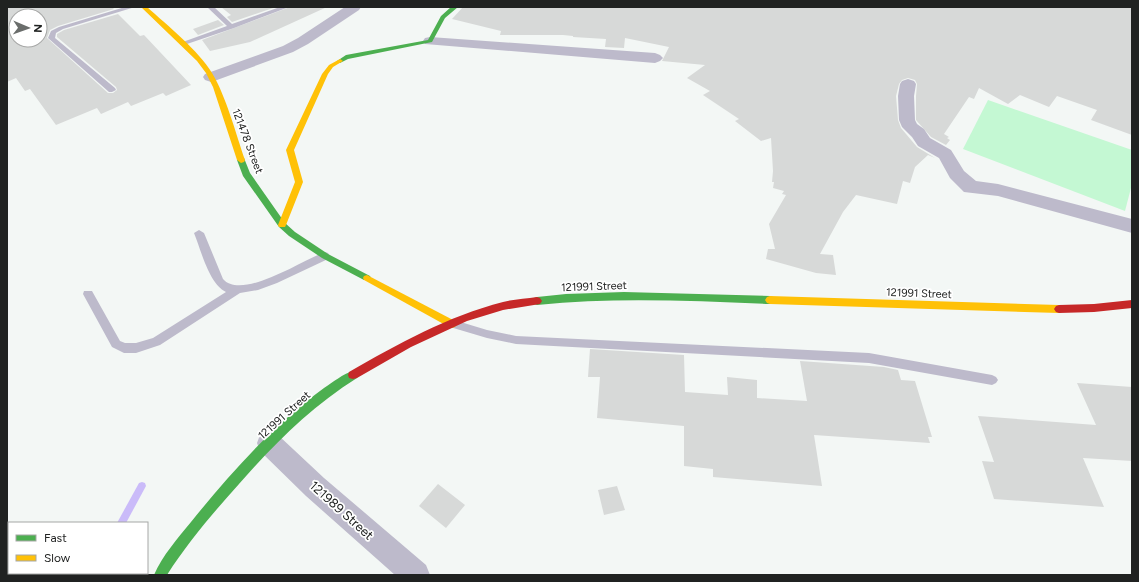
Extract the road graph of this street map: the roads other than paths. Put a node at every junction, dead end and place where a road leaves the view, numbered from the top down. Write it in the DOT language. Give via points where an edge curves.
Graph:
graph roads {
  1 [pos="132,7"];
  2 [pos="144,7"];
  3 [pos="210,7"];
  4 [pos="286,7"];
  5 [pos="354,7"];
  6 [pos="455,7"];
  7 [pos="232,26"];
  8 [pos="430,40"];
  9 [pos="182,44"];
  10 [pos="655,58"];
  11 [pos="211,77"];
  12 [pos="908,84"];
  13 [pos="112,90"];
  14 [pos="282,225"];
  15 [pos="1132,226"];
  16 [pos="199,233"];
  17 [pos="325,256"];
  18 [pos="237,290"];
  19 [pos="88,294"];
  20 [pos="1132,304"];
  21 [pos="452,324"];
  22 [pos="992,380"];
  23 [pos="269,443"];
  24 [pos="413,574"];
  25 [pos="160,575"];
  1 -- 13 [label="lane" via="61,28 53,32 51,38"];
  2 -- 9 [label="street, 121478 Street"];
  3 -- 7 [label="lane"];
  4 -- 7 [label="lane"];
  5 -- 11 [label="street" via="288,49"];
  6 -- 8 [label="street" via="443,17"];
  7 -- 9 [label="lane"];
  8 -- 10 [label="street"];
  8 -- 14 [label="street" via="346,57 331,66 290,150 299,182"];
  9 -- 11 [label="street, 121478 Street" via="199,60"];
  11 -- 14 [label="street, 121478 Street" via="246,174"];
  12 -- 15 [label="street" via="907,120 910,127 924,142 945,154 956,174 971,187 998,190"];
  14 -- 17 [label="street, 121478 Street"];
  16 -- 18 [label="lane" via="222,285"];
  17 -- 18 [label="lane" via="260,286"];
  17 -- 21 [label="street, 121478 Street"];
  18 -- 19 [label="lane" via="156,342 136,348 124,348 116,344"];
  20 -- 21 [label="street, 121991 Street" via="1094,308 1036,309 611,296 569,297 504,306"];
  21 -- 22 [label="lane" via="516,340 869,358"];
  21 -- 23 [label="street, 121991 Street" via="393,351 342,381 300,413"];
  23 -- 24 [label="street, 121989 Street"];
  23 -- 25 [label="street, 121991 Street" via="206,511"];
}
